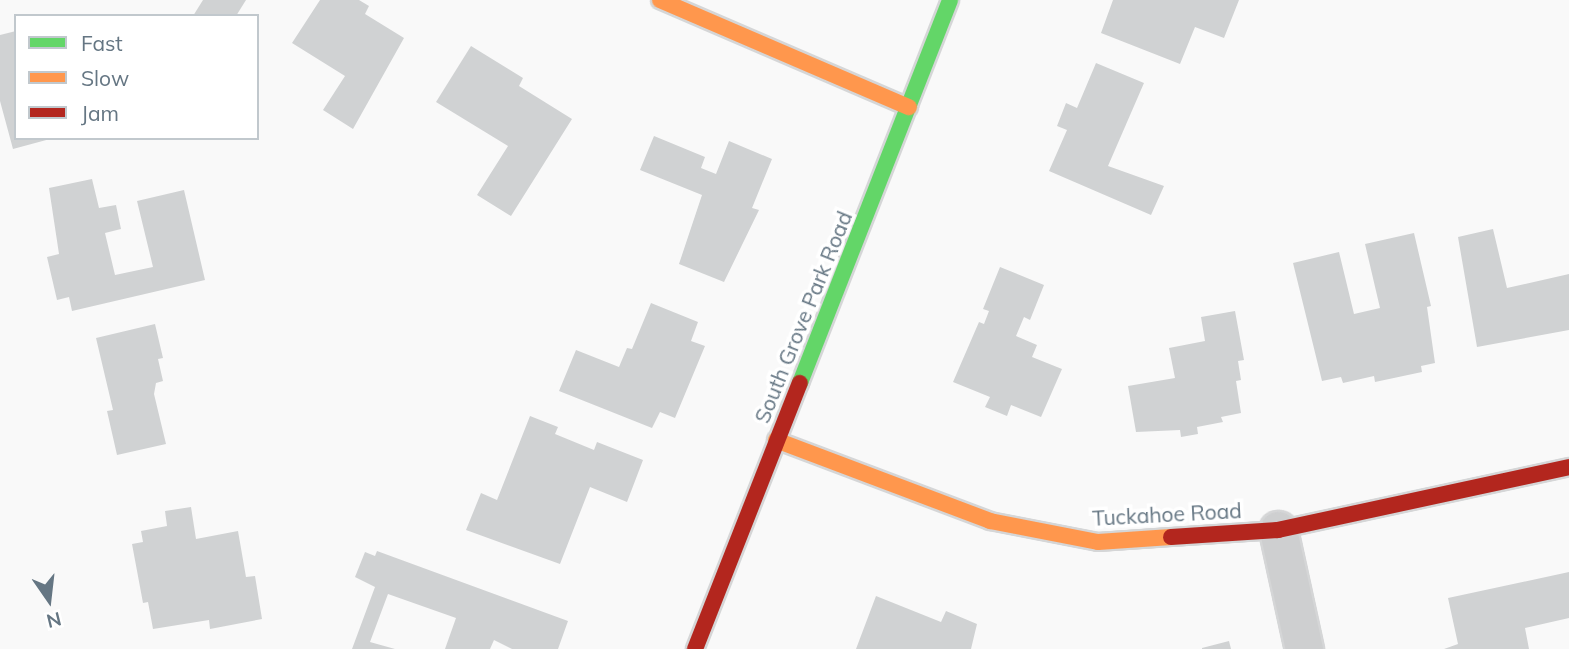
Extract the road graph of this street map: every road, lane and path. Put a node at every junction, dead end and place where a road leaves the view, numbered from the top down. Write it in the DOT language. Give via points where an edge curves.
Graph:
graph roads {
  1 [pos="660,0"];
  2 [pos="950,0"];
  3 [pos="909,107"];
  4 [pos="776,440"];
  5 [pos="1569,467"];
  6 [pos="1278,530"];
  7 [pos="695,649"];
  8 [pos="1304,649"];
  1 -- 3 [label="street"];
  2 -- 3 [label="street, South Grove Park Road"];
  3 -- 4 [label="street, South Grove Park Road"];
  4 -- 6 [label="street, Tuckahoe Road" via="990,521 1098,542"];
  4 -- 7 [label="street, South Grove Park Road"];
  5 -- 6 [label="street, Tuckahoe Road"];
  6 -- 8 [label="street"];
}
